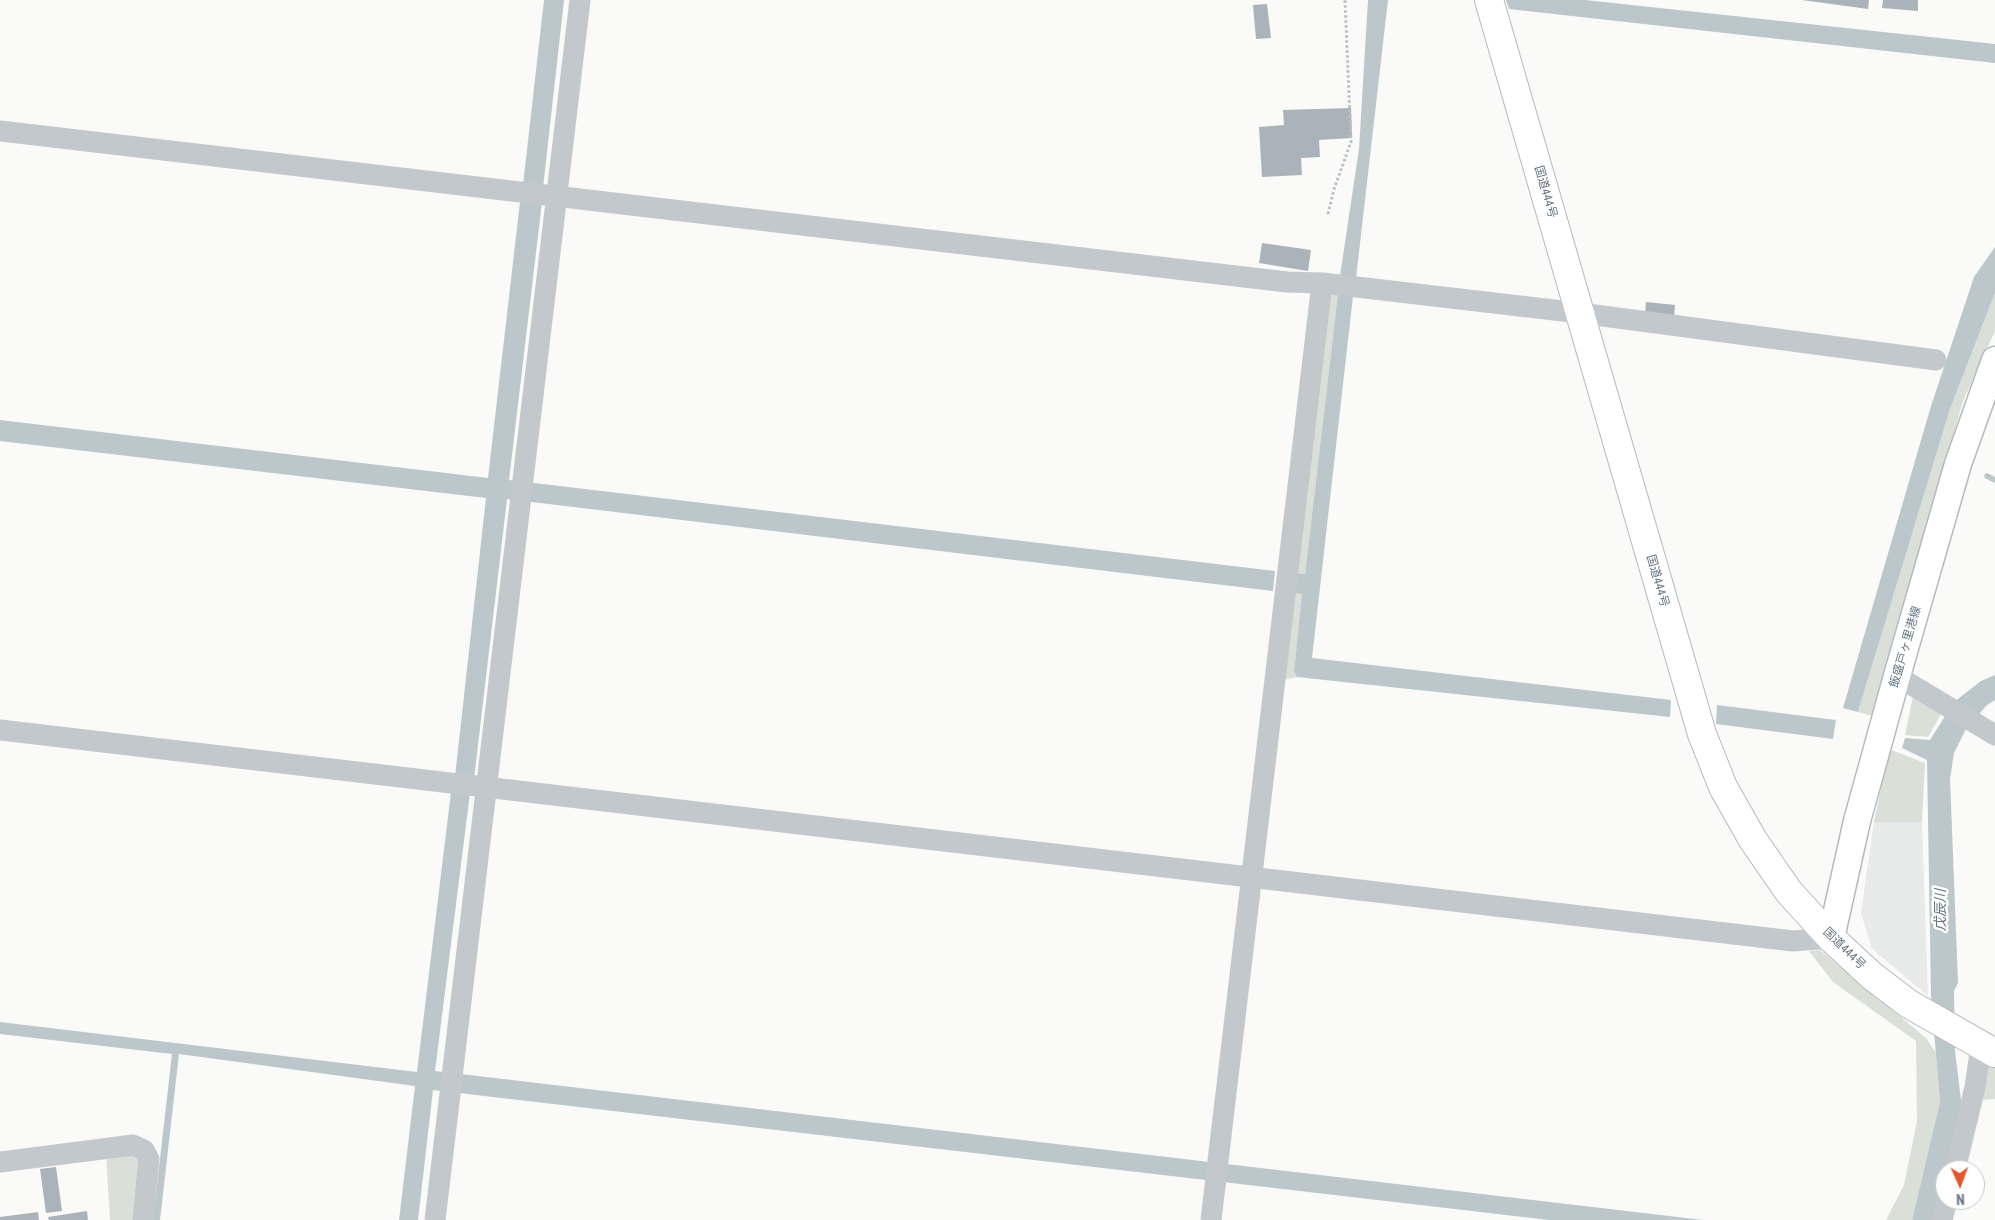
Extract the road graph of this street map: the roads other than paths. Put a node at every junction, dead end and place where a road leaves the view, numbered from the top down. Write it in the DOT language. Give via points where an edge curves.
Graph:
graph roads {
  1 [pos="580,0"];
  2 [pos="1489,0"];
  3 [pos="0,131"];
  4 [pos="558,197"];
  5 [pos="1322,283"];
  6 [pos="1580,313"];
  7 [pos="1936,360"];
  8 [pos="1995,360"];
  9 [pos="1897,676"];
  10 [pos="0,730"];
  11 [pos="1990,732"];
  12 [pos="487,788"];
  13 [pos="1251,877"];
  14 [pos="1831,938"];
  15 [pos="1988,1049"];
  16 [pos="1957,1160"];
  17 [pos="0,1162"];
  18 [pos="143,1220"];
  19 [pos="435,1220"];
  20 [pos="1211,1220"];
  1 -- 4 [label="street"];
  2 -- 6 [label="highway, 国道444号"];
  3 -- 4 [label="street"];
  4 -- 5 [label="street" via="1287,282"];
  4 -- 12 [label="street"];
  5 -- 6 [label="street"];
  5 -- 13 [label="street"];
  6 -- 7 [label="street"];
  6 -- 14 [label="highway, 国道444号" via="1702,734 1723,787 1753,840 1789,892"];
  8 -- 9 [label="main road, 飯盛戸ヶ里港線" via="1958,464"];
  9 -- 11 [label="street"];
  9 -- 14 [label="main road, 飯盛戸ヶ里港線" via="1857,820"];
  10 -- 12 [label="street"];
  12 -- 13 [label="street"];
  12 -- 19 [label="street"];
  13 -- 14 [label="street" via="1793,941"];
  13 -- 20 [label="street"];
  14 -- 15 [label="highway, 国道444号" via="1872,976 1909,1004"];
  15 -- 16 [label="street"];
  17 -- 18 [label="street" via="134,1145 144,1150 148,1159"];
}
